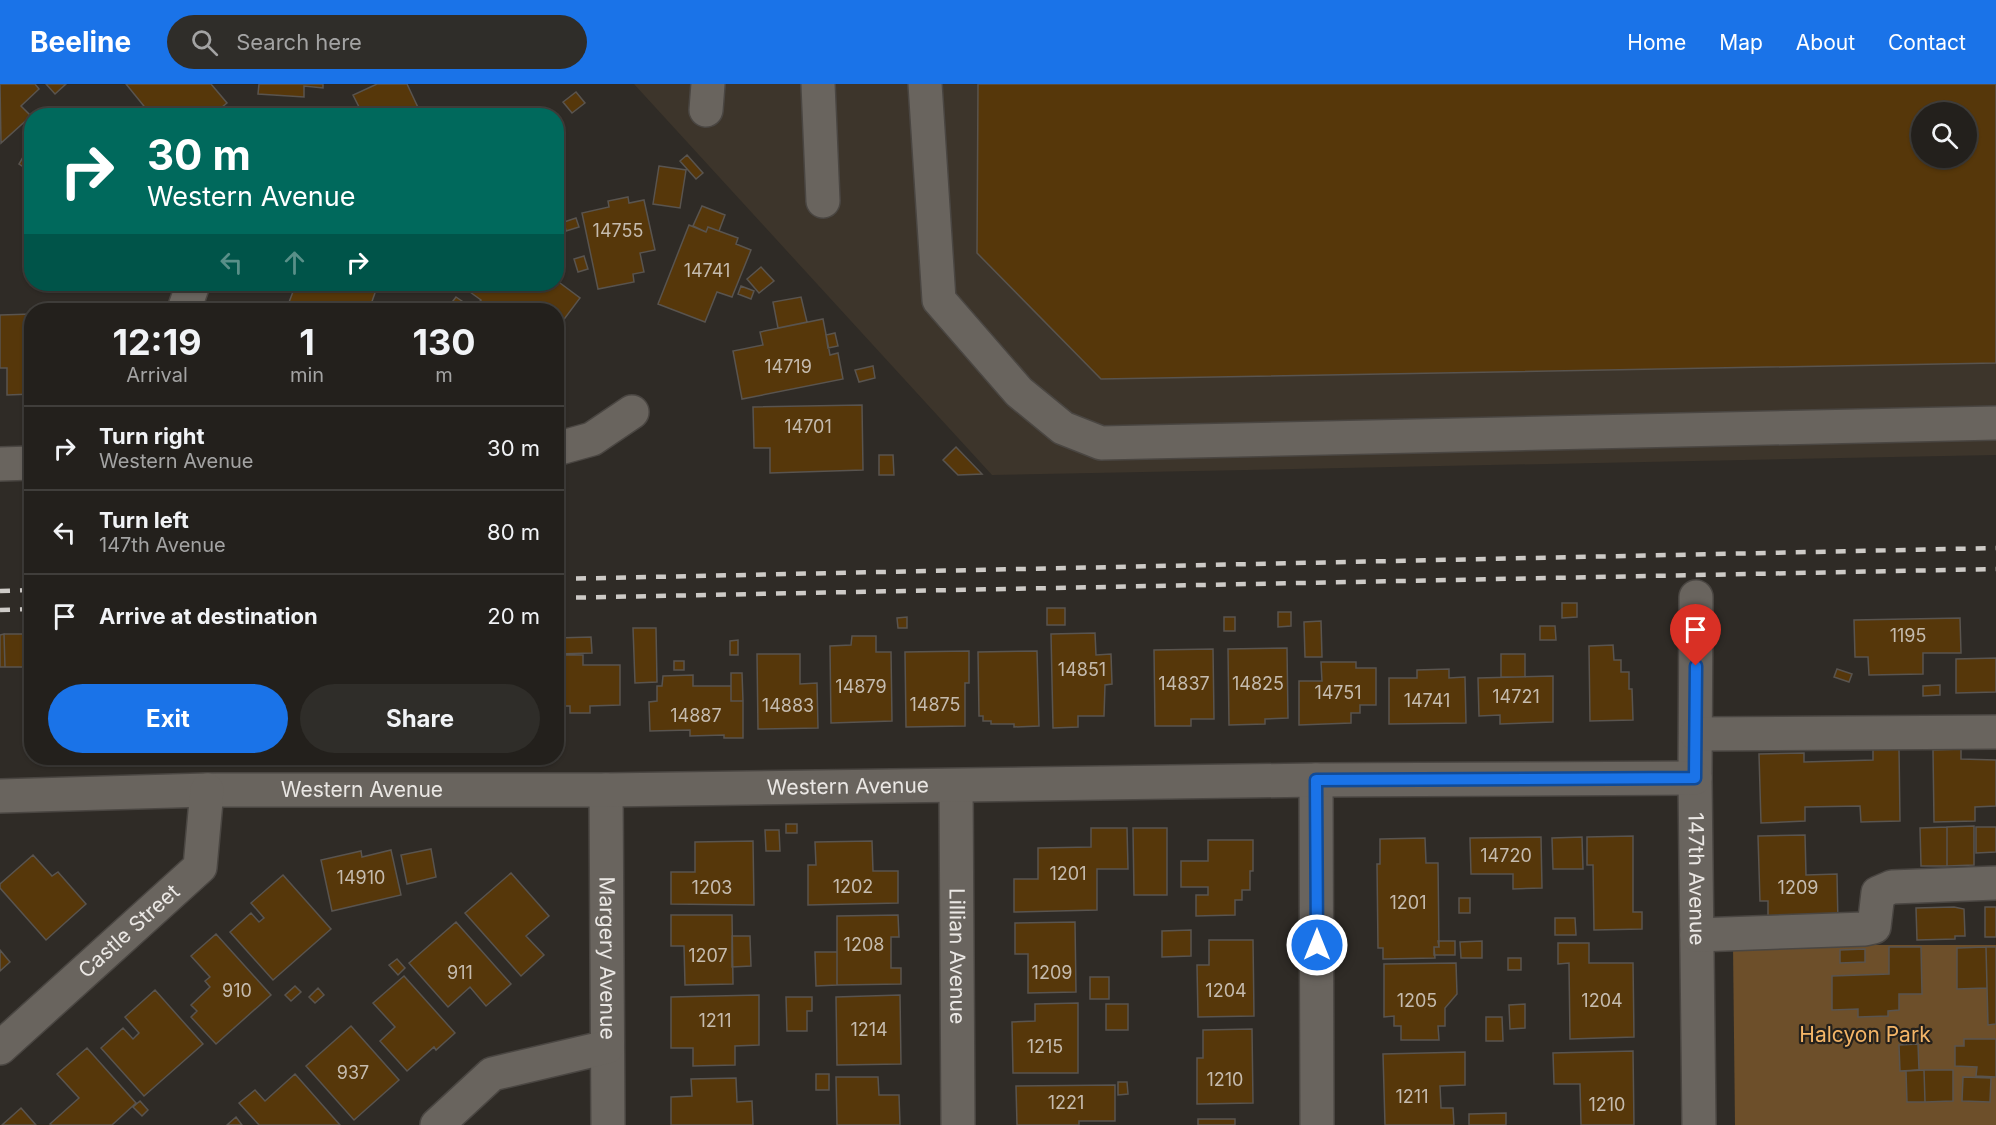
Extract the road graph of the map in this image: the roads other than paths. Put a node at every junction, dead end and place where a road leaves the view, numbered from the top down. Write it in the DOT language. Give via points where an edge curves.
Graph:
graph roads {
  1 [pos="819,84"];
  2 [pos="925,84"];
  3 [pos="823,201"];
  4 [pos="632,412"];
  5 [pos="1996,423"];
  6 [pos="564,447"];
  7 [pos="24,463"];
  8 [pos="0,464"];
  9 [pos="1696,597"];
  10 [pos="1996,732"];
  11 [pos="1695,734"];
  12 [pos="1695,778"];
  13 [pos="1316,780"];
  14 [pos="956,786"];
  15 [pos="207,790"];
  16 [pos="606,790"];
  17 [pos="0,796"];
  18 [pos="1996,883"];
  19 [pos="1696,935"];
  20 [pos="607,1047"];
  21 [pos="0,1048"];
  22 [pos="437,1125"];
  23 [pos="608,1125"];
  24 [pos="958,1125"];
  25 [pos="1317,1125"];
  26 [pos="1699,1125"];
  1 -- 3 [label="street"];
  2 -- 5 [label="street" via="939,300 1019,392 1063,428 1101,443"];
  4 -- 6 [label="street" via="592,439"];
  7 -- 8 [label="street"];
  9 -- 11 [label="street, 147th Avenue"];
  10 -- 11 [label="street"];
  11 -- 12 [label="street, 147th Avenue"];
  12 -- 13 [label="street, Western Avenue"];
  12 -- 19 [label="street, 147th Avenue"];
  13 -- 14 [label="street, Western Avenue"];
  13 -- 25 [label="street"];
  14 -- 16 [label="street, Western Avenue"];
  14 -- 24 [label="street, Lillian Avenue"];
  15 -- 16 [label="street, Western Avenue"];
  15 -- 17 [label="street, Western Avenue"];
  15 -- 21 [label="street, Castle Street" via="200,867"];
  16 -- 20 [label="street, Margery Avenue"];
  18 -- 19 [label="street" via="1892,887 1878,893 1874,927 1866,929"];
  19 -- 26 [label="street, 147th Avenue"];
  20 -- 22 [label="street" via="492,1074"];
  20 -- 23 [label="street, Margery Avenue"];
}
